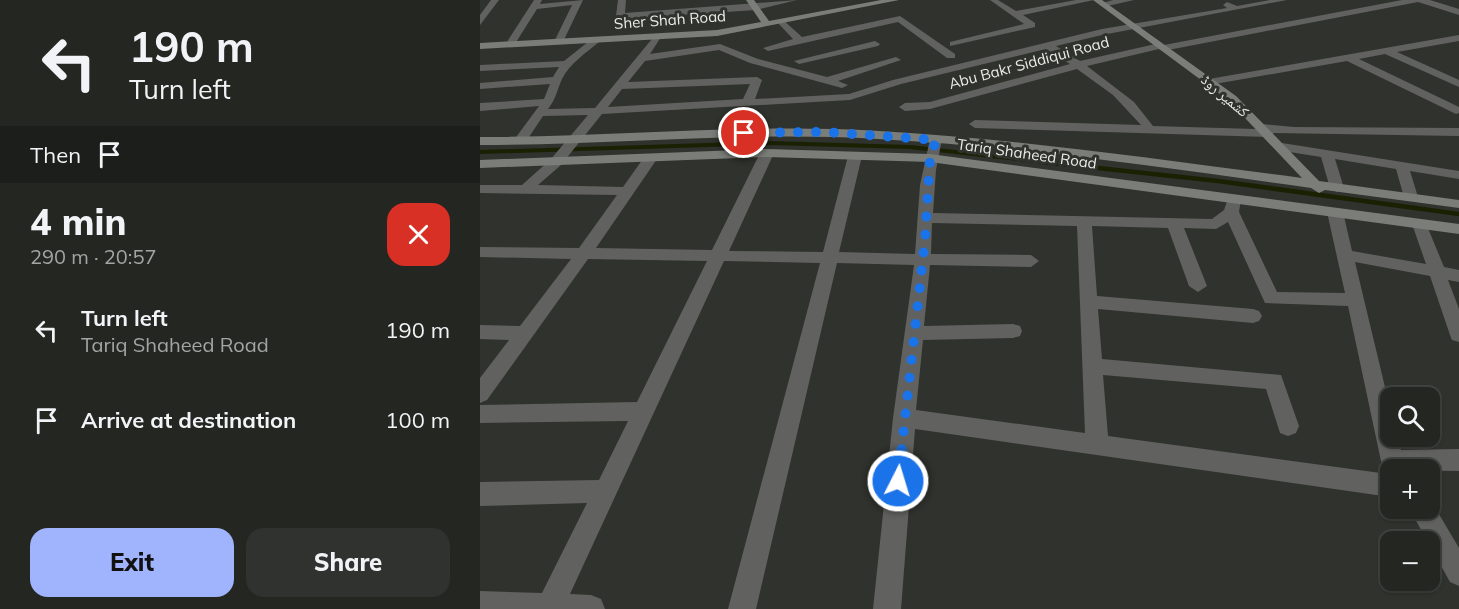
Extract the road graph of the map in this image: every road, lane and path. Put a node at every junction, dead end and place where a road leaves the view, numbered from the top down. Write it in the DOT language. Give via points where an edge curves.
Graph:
graph roads {
  1 [pos="495,0"];
  2 [pos="622,0"];
  3 [pos="793,0"];
  4 [pos="895,0"];
  5 [pos="996,0"];
  6 [pos="1090,0"];
  7 [pos="1130,0"];
  8 [pos="1217,0"];
  9 [pos="1283,0"];
  10 [pos="1293,0"];
  11 [pos="1415,0"];
  12 [pos="1421,0"];
  13 [pos="579,1"];
  14 [pos="1100,2"];
  15 [pos="536,3"];
  16 [pos="754,4"];
  17 [pos="1236,9"];
  18 [pos="483,12"];
  19 [pos="1459,12"];
  20 [pos="1015,14"];
  21 [pos="620,16"];
  22 [pos="480,22"];
  23 [pos="782,22"];
  24 [pos="767,25"];
  25 [pos="1134,27"];
  26 [pos="656,37"];
  27 [pos="1459,38"];
  28 [pos="614,39"];
  29 [pos="596,40"];
  30 [pos="800,40"];
  31 [pos="559,42"];
  32 [pos="953,44"];
  33 [pos="510,45"];
  34 [pos="1047,45"];
  35 [pos="480,46"];
  36 [pos="1162,47"];
  37 [pos="768,48"];
  38 [pos="1389,52"];
  39 [pos="951,56"];
  40 [pos="642,58"];
  41 [pos="1351,58"];
  42 [pos="896,60"];
  43 [pos="799,61"];
  44 [pos="567,64"];
  45 [pos="1077,65"];
  46 [pos="480,68"];
  47 [pos="917,77"];
  48 [pos="556,80"];
  49 [pos="828,81"];
  50 [pos="1209,82"];
  51 [pos="1459,84"];
  52 [pos="842,85"];
  53 [pos="480,86"];
  54 [pos="619,86"];
  55 [pos="548,102"];
  56 [pos="747,103"];
  57 [pos="480,107"];
  58 [pos="905,107"];
  59 [pos="1456,110"];
  60 [pos="598,111"];
  61 [pos="540,113"];
  62 [pos="975,124"];
  63 [pos="1150,130"];
  64 [pos="1265,130"];
  65 [pos="1459,132"];
  66 [pos="520,140"];
  67 [pos="480,141"];
  68 [pos="571,143"];
  69 [pos="1282,147"];
  70 [pos="933,148"];
  71 [pos="767,153"];
  72 [pos="1327,154"];
  73 [pos="855,156"];
  74 [pos="650,159"];
  75 [pos="557,160"];
  76 [pos="480,164"];
  77 [pos="1402,166"];
  78 [pos="1459,175"];
  79 [pos="1318,188"];
  80 [pos="1337,188"];
  81 [pos="480,189"];
  82 [pos="526,189"];
  83 [pos="629,191"];
  84 [pos="1411,197"];
  85 [pos="1459,204"];
  86 [pos="1232,205"];
  87 [pos="1335,212"];
  88 [pos="927,218"];
  89 [pos="1084,221"];
  90 [pos="1174,223"];
  91 [pos="1420,224"];
  92 [pos="1459,229"];
  93 [pos="480,252"];
  94 [pos="585,253"];
  95 [pos="719,254"];
  96 [pos="1345,255"];
  97 [pos="830,257"];
  98 [pos="922,260"];
  99 [pos="1032,261"];
  100 [pos="1437,272"];
  101 [pos="1459,276"];
  102 [pos="1198,286"];
  103 [pos="1355,300"];
  104 [pos="1088,302"];
  105 [pos="1252,316"];
  106 [pos="1013,331"];
  107 [pos="480,332"];
  108 [pos="525,333"];
  109 [pos="914,333"];
  110 [pos="1459,335"];
  111 [pos="1092,366"];
  112 [pos="480,393"];
  113 [pos="643,411"];
  114 [pos="480,414"];
  115 [pos="904,418"];
  116 [pos="1288,426"];
  117 [pos="1097,445"];
  118 [pos="1394,459"];
  119 [pos="1459,460"];
  120 [pos="1440,461"];
  121 [pos="1380,485"];
  122 [pos="605,491"];
  123 [pos="480,494"];
  124 [pos="1427,519"];
  125 [pos="1459,573"];
  126 [pos="480,605"];
  127 [pos="549,608"];
  128 [pos="591,609"];
  129 [pos="742,609"];
  130 [pos="887,609"];
  1 -- 18 [label="street"];
  2 -- 21 [label="street"];
  3 -- 16 [label="street"];
  4 -- 23 [label="main road, Sher Shah Road"];
  5 -- 20 [label="street"];
  6 -- 20 [label="street"];
  7 -- 14 [label="street"];
  8 -- 17 [label="street"];
  9 -- 10 [label="street"];
  9 -- 17 [label="street"];
  11 -- 36 [label="street, Abu Bakr Siddiqui Road"];
  12 -- 19 [label="street"];
  13 -- 15 [label="street"];
  13 -- 31 [label="street"];
  14 -- 25 [label="main road, کشمیر روڈ"];
  15 -- 33 [label="street"];
  16 -- 21 [label="street"];
  16 -- 24 [label="main road"];
  17 -- 25 [label="street"];
  18 -- 22 [label="street"];
  20 -- 32 [label="street" via="1032,25"];
  21 -- 28 [label="street"];
  23 -- 24 [label="main road, Sher Shah Road"];
  23 -- 30 [label="street"];
  24 -- 26 [label="main road, Sher Shah Road"];
  25 -- 34 [label="street"];
  25 -- 36 [label="main road, کشمیر روڈ"];
  26 -- 28 [label="main road, Sher Shah Road"];
  26 -- 40 [label="street"];
  27 -- 38 [label="street"];
  28 -- 29 [label="main road, Sher Shah Road"];
  29 -- 31 [label="main road, Sher Shah Road"];
  29 -- 44 [label="street"];
  30 -- 37 [label="street"];
  30 -- 39 [label="street" via="900,19"];
  31 -- 33 [label="main road, Sher Shah Road"];
  33 -- 35 [label="main road, Sher Shah Road"];
  34 -- 45 [label="street"];
  34 -- 47 [label="street"];
  36 -- 45 [label="street, Abu Bakr Siddiqui Road"];
  36 -- 50 [label="main road, کشمیر روڈ"];
  38 -- 41 [label="street"];
  38 -- 51 [label="street"];
  40 -- 49 [label="street" via="720,47 762,64"];
  40 -- 54 [label="street"];
  41 -- 50 [label="street"];
  41 -- 59 [label="street"];
  42 -- 43 [label="street" via="871,41"];
  42 -- 47 [label="street"];
  42 -- 49 [label="street"];
  44 -- 46 [label="street"];
  44 -- 48 [label="street"];
  45 -- 58 [label="street, Abu Bakr Siddiqui Road" via="930,105"];
  45 -- 63 [label="street" via="1117,93 1142,116"];
  47 -- 56 [label="street" via="850,97"];
  48 -- 53 [label="street"];
  48 -- 55 [label="street"];
  49 -- 52 [label="street"];
  50 -- 64 [label="main road, کشمیر روڈ"];
  54 -- 56 [label="street" via="757,80"];
  54 -- 60 [label="street"];
  55 -- 57 [label="street"];
  55 -- 61 [label="street"];
  56 -- 60 [label="street"];
  60 -- 61 [label="street"];
  60 -- 68 [label="street"];
  61 -- 66 [label="street"];
  62 -- 63 [label="street"];
  63 -- 64 [label="street"];
  64 -- 65 [label="street"];
  64 -- 69 [label="main road, کشمیر روڈ"];
  66 -- 67 [label="main road, Tariq Shaheed Road"];
  66 -- 68 [label="main road, Tariq Shaheed Road"];
  68 -- 70 [label="main road, Tariq Shaheed Road" via="825,132"];
  68 -- 75 [label="street"];
  69 -- 72 [label="street"];
  69 -- 79 [label="main road, کشمیر روڈ"];
  70 -- 73 [label="main road, Tariq Shaheed Road"];
  70 -- 79 [label="main road, Tariq Shaheed Road" via="1120,158"];
  70 -- 86 [label="main road, Tariq Shaheed Road"];
  70 -- 88 [label="street"];
  71 -- 73 [label="main road, Tariq Shaheed Road"];
  71 -- 74 [label="main road, Tariq Shaheed Road"];
  71 -- 95 [label="street"];
  72 -- 77 [label="street"];
  72 -- 80 [label="street"];
  73 -- 97 [label="street"];
  74 -- 75 [label="main road, Tariq Shaheed Road"];
  74 -- 83 [label="street"];
  75 -- 76 [label="main road, Tariq Shaheed Road"];
  75 -- 82 [label="street"];
  77 -- 78 [label="street"];
  77 -- 84 [label="street"];
  79 -- 80 [label="main road, Tariq Shaheed Road"];
  79 -- 87 [label="main road, کشمیر روڈ"];
  80 -- 84 [label="main road, Tariq Shaheed Road"];
  81 -- 82 [label="street"];
  82 -- 83 [label="street"];
  83 -- 94 [label="street"];
  84 -- 85 [label="main road, Tariq Shaheed Road"];
  86 -- 87 [label="main road, Tariq Shaheed Road"];
  86 -- 90 [label="street" via="1216,224"];
  86 -- 103 [label="street" via="1271,298"];
  87 -- 91 [label="main road, Tariq Shaheed Road"];
  87 -- 96 [label="street"];
  88 -- 89 [label="street"];
  88 -- 98 [label="street"];
  89 -- 90 [label="street"];
  89 -- 104 [label="street"];
  90 -- 102 [label="street"];
  91 -- 92 [label="main road, Tariq Shaheed Road"];
  91 -- 100 [label="street"];
  93 -- 94 [label="street"];
  94 -- 95 [label="street"];
  94 -- 108 [label="street"];
  95 -- 97 [label="street"];
  95 -- 113 [label="street"];
  96 -- 100 [label="street"];
  96 -- 103 [label="street"];
  97 -- 98 [label="street"];
  97 -- 129 [label="street"];
  98 -- 99 [label="street"];
  98 -- 109 [label="street"];
  100 -- 101 [label="street"];
  100 -- 110 [label="street"];
  103 -- 118 [label="street"];
  104 -- 105 [label="street"];
  104 -- 111 [label="street"];
  106 -- 109 [label="street"];
  107 -- 108 [label="street"];
  108 -- 112 [label="street"];
  109 -- 115 [label="street"];
  111 -- 116 [label="street" via="1274,381"];
  111 -- 117 [label="street"];
  113 -- 114 [label="street"];
  113 -- 122 [label="street"];
  115 -- 117 [label="street"];
  115 -- 130 [label="street"];
  117 -- 121 [label="street"];
  119 -- 120 [label="street"];
  122 -- 123 [label="street"];
  122 -- 127 [label="street"];
  124 -- 125 [label="street"];
  126 -- 127 [label="street"];
  127 -- 128 [label="street"];
}
